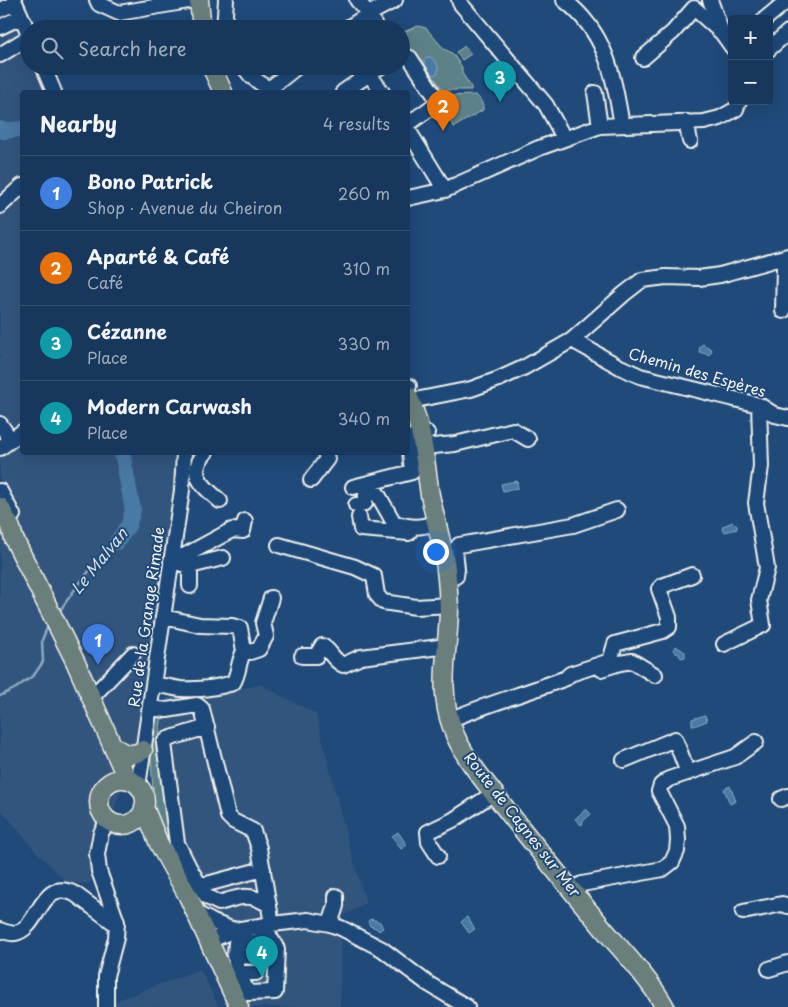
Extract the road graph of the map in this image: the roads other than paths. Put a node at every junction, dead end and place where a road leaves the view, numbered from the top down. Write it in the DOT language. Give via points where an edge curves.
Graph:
graph roads {
  1 [pos="97,0"];
  2 [pos="194,0"];
  3 [pos="199,0"];
  4 [pos="226,0"];
  5 [pos="357,0"];
  6 [pos="395,0"];
  7 [pos="459,0"];
  8 [pos="564,0"];
  9 [pos="710,0"];
  10 [pos="788,0"];
  11 [pos="14,1"];
  12 [pos="696,3"];
  13 [pos="0,10"];
  14 [pos="770,15"];
  15 [pos="21,17"];
  16 [pos="22,20"];
  17 [pos="201,20"];
  18 [pos="225,20"];
  19 [pos="372,20"];
  20 [pos="0,28"];
  21 [pos="788,32"];
  22 [pos="722,33"];
  23 [pos="728,41"];
  24 [pos="20,42"];
  25 [pos="773,45"];
  26 [pos="0,54"];
  27 [pos="643,58"];
  28 [pos="410,59"];
  29 [pos="47,75"];
  30 [pos="215,75"];
  31 [pos="250,75"];
  32 [pos="288,75"];
  33 [pos="368,75"];
  34 [pos="377,75"];
  35 [pos="53,90"];
  36 [pos="222,90"];
  37 [pos="269,90"];
  38 [pos="271,90"];
  39 [pos="346,90"];
  40 [pos="381,90"];
  41 [pos="595,93"];
  42 [pos="738,105"];
  43 [pos="686,122"];
  44 [pos="410,123"];
  45 [pos="622,125"];
  46 [pos="600,126"];
  47 [pos="410,133"];
  48 [pos="564,138"];
  49 [pos="690,141"];
  50 [pos="20,188"];
  51 [pos="445,190"];
  52 [pos="410,198"];
  53 [pos="0,206"];
  54 [pos="785,257"];
  55 [pos="783,312"];
  56 [pos="572,340"];
  57 [pos="410,392"];
  58 [pos="759,405"];
  59 [pos="788,418"];
  60 [pos="0,424"];
  61 [pos="410,439"];
  62 [pos="528,439"];
  63 [pos="11,440"];
  64 [pos="425,440"];
  65 [pos="410,451"];
  66 [pos="184,455"];
  67 [pos="203,455"];
  68 [pos="326,455"];
  69 [pos="311,480"];
  70 [pos="353,487"];
  71 [pos="0,491"];
  72 [pos="220,501"];
  73 [pos="0,507"];
  74 [pos="617,510"];
  75 [pos="245,522"];
  76 [pos="438,529"];
  77 [pos="8,530"];
  78 [pos="209,534"];
  79 [pos="279,545"];
  80 [pos="172,556"];
  81 [pos="223,558"];
  82 [pos="190,566"];
  83 [pos="692,575"];
  84 [pos="448,580"];
  85 [pos="190,586"];
  86 [pos="271,598"];
  87 [pos="449,605"];
  88 [pos="163,617"];
  89 [pos="724,644"];
  90 [pos="448,646"];
  91 [pos="244,651"];
  92 [pos="133,654"];
  93 [pos="302,656"];
  94 [pos="655,675"];
  95 [pos="566,678"];
  96 [pos="154,685"];
  97 [pos="91,698"];
  98 [pos="150,708"];
  99 [pos="449,720"];
  100 [pos="207,728"];
  101 [pos="110,740"];
  102 [pos="756,742"];
  103 [pos="143,750"];
  104 [pos="624,760"];
  105 [pos="688,773"];
  106 [pos="132,783"];
  107 [pos="105,786"];
  108 [pos="494,793"];
  109 [pos="144,807"];
  110 [pos="108,821"];
  111 [pos="128,824"];
  112 [pos="158,844"];
  113 [pos="438,856"];
  114 [pos="263,869"];
  115 [pos="199,884"];
  116 [pos="265,884"];
  117 [pos="571,890"];
  118 [pos="244,896"];
  119 [pos="336,896"];
  120 [pos="110,901"];
  121 [pos="269,904"];
  122 [pos="788,906"];
  123 [pos="101,912"];
  124 [pos="743,912"];
  125 [pos="196,913"];
  126 [pos="267,924"];
  127 [pos="330,924"];
  128 [pos="117,925"];
  129 [pos="0,930"];
  130 [pos="234,930"];
  131 [pos="209,941"];
  132 [pos="788,964"];
  133 [pos="769,969"];
  134 [pos="106,1007"];
  135 [pos="239,1007"];
  136 [pos="467,1007"];
  137 [pos="665,1007"];
  1 -- 2 [label="street" via="119,13"];
  3 -- 17 [label="main road"];
  4 -- 18 [label="street"];
  5 -- 19 [label="street"];
  6 -- 19 [label="street"];
  7 -- 48 [label="street" via="546,106"];
  8 -- 45 [label="street" via="577,10 604,49 614,78"];
  9 -- 22 [label="street"];
  10 -- 14 [label="street"];
  11 -- 13 [label="street"];
  11 -- 15 [label="street"];
  12 -- 22 [label="street"];
  12 -- 27 [label="street" via="673,32"];
  15 -- 16 [label="street"];
  15 -- 20 [label="street"];
  21 -- 25 [label="street"];
  22 -- 23 [label="street"];
  24 -- 26 [label="street"];
  28 -- 44 [label="street" via="437,99 436,104"];
  29 -- 35 [label="street"];
  30 -- 36 [label="main road"];
  31 -- 37 [label="street"];
  32 -- 38 [label="street"];
  33 -- 39 [label="street"];
  34 -- 40 [label="street"];
  41 -- 46 [label="street"];
  42 -- 43 [label="street" via="720,118"];
  43 -- 45 [label="street"];
  43 -- 49 [label="street"];
  45 -- 46 [label="street"];
  46 -- 48 [label="street"];
  47 -- 51 [label="street"];
  48 -- 51 [label="street"];
  50 -- 53 [label="street"];
  51 -- 52 [label="street"];
  54 -- 55 [label="street"];
  54 -- 56 [label="street" via="720,275 642,280"];
  56 -- 57 [label="street" via="525,367 472,389"];
  56 -- 58 [label="street, Chemin des Espères" via="640,376"];
  57 -- 64 [label="main road, Route de Cagnes sur Mer"];
  58 -- 59 [label="street, Chemin des Espères" via="775,415"];
  58 -- 89 [label="street" via="760,466 756,503 767,568 759,600 763,625"];
  60 -- 63 [label="street"];
  61 -- 64 [label="street" via="413,436"];
  62 -- 64 [label="street" via="513,430 455,444"];
  64 -- 76 [label="main road, Route de Cagnes sur Mer" via="430,494"];
  65 -- 70 [label="street" via="412,472"];
  66 -- 80 [label="street, Rue de la Grange Rimade"];
  67 -- 72 [label="street" via="199,460 197,478"];
  68 -- 69 [label="street" via="327,459"];
  71 -- 77 [label="street" via="14,518"];
  73 -- 77 [label="main road"];
  74 -- 84 [label="street" via="573,525 459,545 455,550 456,576"];
  75 -- 80 [label="street" via="243,531 232,530 184,556"];
  76 -- 76 [label="street" via="361,529 358,511 368,492 377,493 394,523"];
  76 -- 84 [label="main road, Route de Cagnes sur Mer"];
  77 -- 97 [label="main road"];
  78 -- 80 [label="street"];
  79 -- 87 [label="street" via="355,567 374,576 377,595 383,602 416,608"];
  80 -- 82 [label="street"];
  80 -- 88 [label="street, Rue de la Grange Rimade"];
  81 -- 82 [label="street"];
  82 -- 85 [label="street"];
  83 -- 95 [label="street" via="659,588 669,627 615,644 610,661"];
  84 -- 87 [label="main road, Route de Cagnes sur Mer"];
  86 -- 91 [label="street" via="263,623 266,636 259,649"];
  87 -- 90 [label="main road, Route de Cagnes sur Mer"];
  88 -- 91 [label="street" via="200,625 240,628"];
  88 -- 96 [label="street, Rue de la Grange Rimade"];
  90 -- 93 [label="street" via="360,658 343,665 322,646 316,656"];
  90 -- 99 [label="main road, Route de Cagnes sur Mer" via="444,694"];
  91 -- 96 [label="street" via="237,677 232,683 214,688 181,689"];
  92 -- 97 [label="street"];
  94 -- 95 [label="street" via="632,661"];
  95 -- 99 [label="street"];
  96 -- 98 [label="street, Rue de la Grange Rimade"];
  97 -- 101 [label="main road"];
  98 -- 100 [label="street" via="167,710 197,705 202,709"];
  98 -- 103 [label="street, Rue de la Grange Rimade"];
  99 -- 108 [label="main road, Route de Cagnes sur Mer" via="460,745"];
  100 -- 114 [label="street" via="228,816 253,831"];
  100 -- 115 [label="street" via="164,743 177,844"];
  101 -- 103 [label="main road" via="123,753 135,754"];
  101 -- 106 [label="main road"];
  101 -- 107 [label="main road" via="105,748"];
  102 -- 105 [label="street" via="736,757"];
  103 -- 106 [label="street, Rue de la Grange Rimade"];
  104 -- 105 [label="street" via="674,739"];
  105 -- 117 [label="street" via="661,785 658,792 677,826 677,851 672,862 663,869 582,884"];
  106 -- 107 [label="main road" via="113,780"];
  106 -- 109 [label="main road" via="144,798"];
  107 -- 110 [label="main road" via="98,804"];
  108 -- 113 [label="street" via="454,820 428,832 429,842"];
  108 -- 117 [label="main road, Route de Cagnes sur Mer"];
  109 -- 111 [label="main road" via="138,818"];
  109 -- 112 [label="main road"];
  110 -- 111 [label="main road"];
  110 -- 120 [label="street" via="96,854"];
  111 -- 112 [label="main road"];
  112 -- 125 [label="main road"];
  114 -- 115 [label="street"];
  114 -- 116 [label="street"];
  115 -- 118 [label="street" via="207,897 219,903"];
  116 -- 118 [label="street" via="250,888"];
  116 -- 121 [label="street"];
  117 -- 137 [label="main road, Route de Cagnes sur Mer"];
  118 -- 121 [label="street" via="259,898"];
  119 -- 127 [label="street"];
  120 -- 123 [label="street" via="107,909"];
  120 -- 128 [label="street"];
  121 -- 126 [label="street"];
  122 -- 124 [label="street" via="782,904"];
  123 -- 128 [label="street"];
  123 -- 129 [label="street" via="74,894 60,890 48,898 21,931"];
  125 -- 130 [label="street"];
  125 -- 131 [label="main road"];
  126 -- 126 [label="street" via="258,942 236,943 260,968 277,948"];
  126 -- 127 [label="street" via="308,920"];
  126 -- 130 [label="street"];
  127 -- 136 [label="street" via="382,949"];
  128 -- 134 [label="street" via="106,976"];
  130 -- 131 [label="street"];
  131 -- 135 [label="main road"];
  132 -- 133 [label="street"];
}
